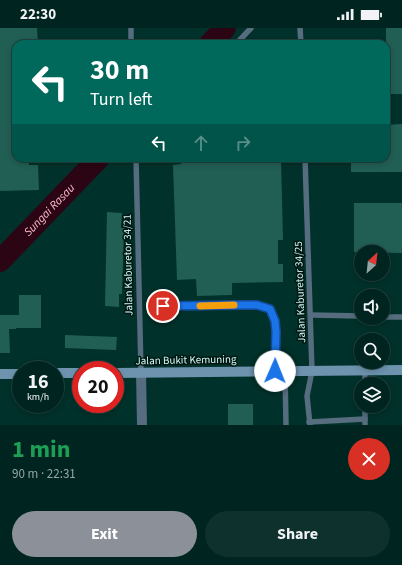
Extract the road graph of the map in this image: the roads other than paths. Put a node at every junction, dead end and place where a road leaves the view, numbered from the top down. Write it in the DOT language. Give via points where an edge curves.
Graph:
graph roads {
  1 [pos="131,28"];
  2 [pos="251,28"];
  3 [pos="300,28"];
  4 [pos="131,40"];
  5 [pos="240,40"];
  6 [pos="301,40"];
  7 [pos="136,162"];
  8 [pos="305,162"];
  9 [pos="163,306"];
  10 [pos="311,315"];
  11 [pos="354,316"];
  12 [pos="390,317"];
  13 [pos="402,317"];
  14 [pos="365,370"];
  15 [pos="402,370"];
  16 [pos="280,371"];
  17 [pos="312,371"];
  18 [pos="141,372"];
  19 [pos="124,373"];
  20 [pos="0,374"];
  21 [pos="12,374"];
  22 [pos="365,377"];
  23 [pos="365,413"];
  24 [pos="365,418"];
  25 [pos="309,423"];
  26 [pos="142,425"];
  27 [pos="286,425"];
  28 [pos="365,425"];
  1 -- 4 [label="lane"];
  2 -- 5 [label="lane"];
  3 -- 6 [label="lane"];
  7 -- 18 [label="lane, Jalan Kaburetor 34/21"];
  8 -- 10 [label="lane, Jalan Kaburetor 34/25"];
  9 -- 16 [label="lane" via="257,305 270,309 275,321"];
  10 -- 11 [label="lane"];
  10 -- 17 [label="lane, Jalan Kaburetor 34/25"];
  12 -- 13 [label="lane"];
  14 -- 15 [label="main road, Jalan Bukit Kemuning"];
  14 -- 17 [label="main road, Jalan Bukit Kemuning"];
  14 -- 22 [label="lane"];
  16 -- 17 [label="main road, Jalan Bukit Kemuning"];
  16 -- 18 [label="main road, Jalan Bukit Kemuning"];
  16 -- 27 [label="lane"];
  17 -- 25 [label="lane, Jalan Kaburetor 34/25" via="307,396"];
  18 -- 19 [label="main road, Jalan Bukit Kemuning"];
  18 -- 26 [label="street"];
  20 -- 21 [label="main road"];
  23 -- 24 [label="lane"];
  24 -- 25 [label="lane"];
  24 -- 28 [label="lane"];
}
